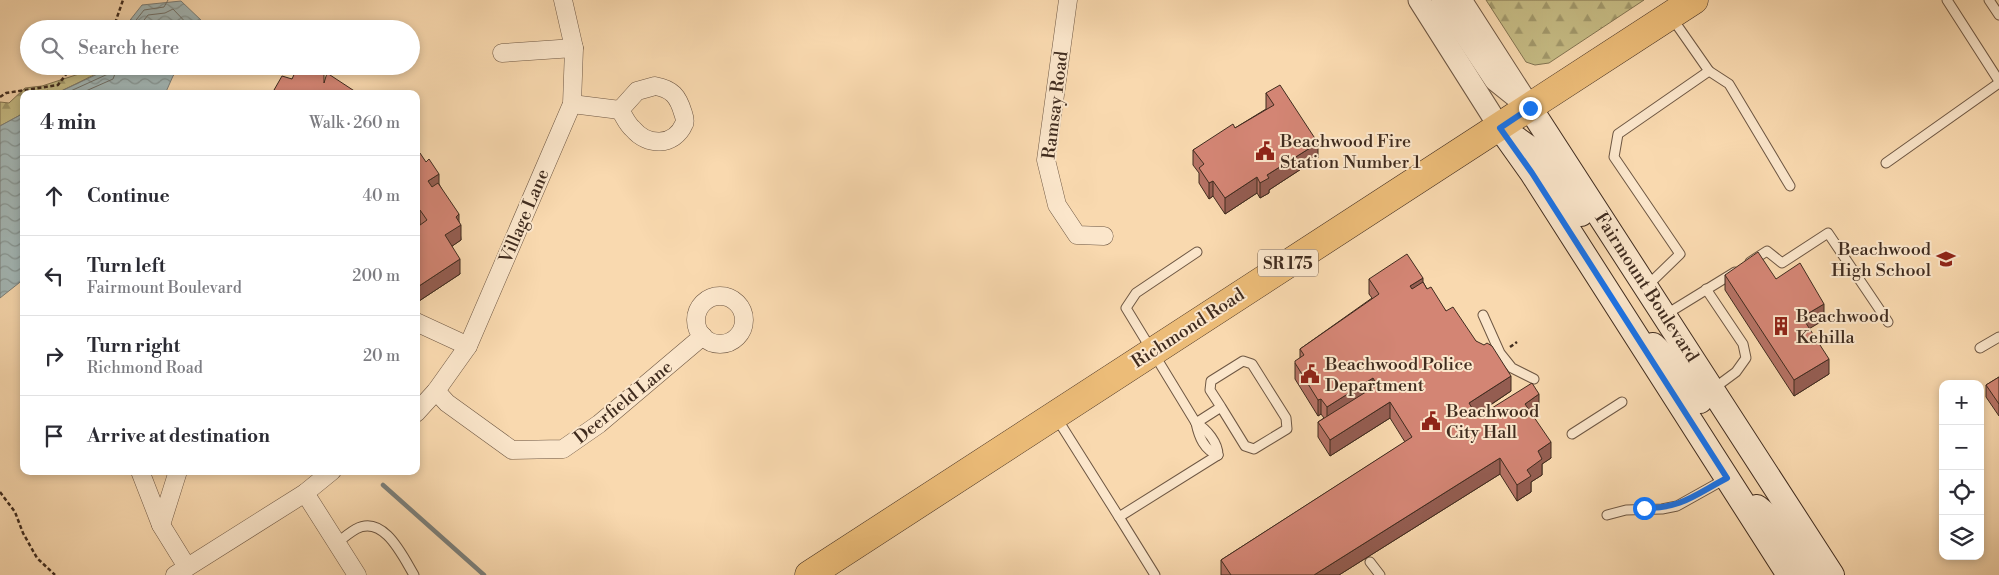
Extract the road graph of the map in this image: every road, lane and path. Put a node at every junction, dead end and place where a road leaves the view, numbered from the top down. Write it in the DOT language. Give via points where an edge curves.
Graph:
graph roads {
  1 [pos="122,0"];
  2 [pos="563,0"];
  3 [pos="1068,0"];
  4 [pos="1419,0"];
  5 [pos="1442,0"];
  6 [pos="1461,0"];
  7 [pos="1694,0"];
  8 [pos="1947,0"];
  9 [pos="1989,0"];
  10 [pos="1999,15"];
  11 [pos="1670,16"];
  12 [pos="116,20"];
  13 [pos="574,48"];
  14 [pos="502,53"];
  15 [pos="1709,71"];
  16 [pos="66,75"];
  17 [pos="1999,82"];
  18 [pos="26,90"];
  19 [pos="20,91"];
  20 [pos="0,97"];
  21 [pos="572,104"];
  22 [pos="1530,108"];
  23 [pos="620,110"];
  24 [pos="1500,128"];
  25 [pos="1886,162"];
  26 [pos="1790,186"];
  27 [pos="1104,236"];
  28 [pos="1197,252"];
  29 [pos="1647,286"];
  30 [pos="1706,290"];
  31 [pos="1483,314"];
  32 [pos="1665,315"];
  33 [pos="1624,318"];
  34 [pos="1888,322"];
  35 [pos="420,324"];
  36 [pos="702,336"];
  37 [pos="1999,337"];
  38 [pos="1517,342"];
  39 [pos="468,346"];
  40 [pos="1980,348"];
  41 [pos="1506,350"];
  42 [pos="1151,352"];
  43 [pos="1534,379"];
  44 [pos="1712,389"];
  45 [pos="436,391"];
  46 [pos="1622,402"];
  47 [pos="1221,407"];
  48 [pos="420,409"];
  49 [pos="1054,415"];
  50 [pos="1196,423"];
  51 [pos="1572,434"];
  52 [pos="142,475"];
  53 [pos="177,475"];
  54 [pos="327,475"];
  55 [pos="1727,478"];
  56 [pos="1771,480"];
  57 [pos="0,492"];
  58 [pos="305,493"];
  59 [pos="1607,515"];
  60 [pos="1119,517"];
  61 [pos="161,525"];
  62 [pos="337,543"];
  63 [pos="1370,562"];
  64 [pos="181,571"];
  65 [pos="55,575"];
  66 [pos="357,575"];
  67 [pos="414,575"];
  68 [pos="809,575"];
  69 [pos="1155,575"];
  70 [pos="1380,575"];
  71 [pos="1789,575"];
  72 [pos="1813,575"];
  73 [pos="1832,575"];
  1 -- 12 [label="path"];
  2 -- 13 [label="street, Village Lane"];
  3 -- 27 [label="street, Ramsay Road" via="1046,160 1057,205 1077,235"];
  4 -- 24 [label="street, Fairmount Boulevard"];
  5 -- 22 [label="street" via="1495,80"];
  6 -- 22 [label="street, Fairmount Boulevard"];
  7 -- 11 [label="main road, Richmond Road / SR 175"];
  8 -- 17 [label="lane"];
  9 -- 10 [label="lane"];
  11 -- 15 [label="lane"];
  11 -- 22 [label="main road, Richmond Road / SR 175"];
  13 -- 14 [label="street"];
  13 -- 21 [label="street, Village Lane"];
  15 -- 26 [label="lane" via="1729,84"];
  15 -- 29 [label="lane" via="1618,134 1614,157 1680,254"];
  16 -- 18 [label="path" via="58,85"];
  17 -- 25 [label="lane"];
  19 -- 20 [label="path"];
  21 -- 23 [label="street"];
  21 -- 39 [label="street, Village Lane"];
  22 -- 24 [label="main road, Richmond Road / SR 175"];
  22 -- 29 [label="main road, Fairmount Boulevard"];
  24 -- 29 [label="main road" via="1545,159 1603,248"];
  24 -- 33 [label="main road, Fairmount Boulevard"];
  24 -- 42 [label="main road, Richmond Road / SR 175"];
  28 -- 42 [label="lane" via="1136,293 1128,302 1126,308"];
  29 -- 32 [label="main road, Fairmount Boulevard"];
  30 -- 32 [label="lane"];
  30 -- 34 [label="lane" via="1767,252 1782,263 1828,233"];
  30 -- 44 [label="lane" via="1743,344 1746,358 1736,372"];
  31 -- 43 [label="lane" via="1500,354 1512,368"];
  32 -- 44 [label="main road, Fairmount Boulevard"];
  33 -- 55 [label="main road, Fairmount Boulevard"];
  33 -- 56 [label="main road" via="1683,374 1743,465"];
  35 -- 39 [label="street"];
  36 -- 45 [label="street, Deerfield Lane" via="599,424 563,449 512,450 447,403"];
  37 -- 40 [label="lane"];
  38 -- 41 [label="path"];
  39 -- 45 [label="street, Village Lane"];
  42 -- 49 [label="main road, Richmond Road / SR 175"];
  42 -- 50 [label="lane"];
  44 -- 56 [label="main road, Fairmount Boulevard"];
  45 -- 48 [label="street, Village Lane"];
  46 -- 51 [label="lane"];
  47 -- 47 [label="lane" via="1250,449 1254,450 1287,429 1286,418 1248,361 1243,360 1211,381 1210,390"];
  47 -- 50 [label="lane"];
  49 -- 60 [label="lane"];
  49 -- 68 [label="main road, Richmond Road / SR 175"];
  50 -- 60 [label="lane" via="1198,435 1209,452 1218,456"];
  52 -- 61 [label="street"];
  53 -- 61 [label="street"];
  54 -- 58 [label="street"];
  55 -- 59 [label="lane" via="1677,506 1626,510"];
  55 -- 71 [label="main road, Fairmount Boulevard"];
  55 -- 72 [label="main road" via="1774,522"];
  56 -- 73 [label="main road, Fairmount Boulevard"];
  57 -- 65 [label="path" via="15,512 22,533 37,558"];
  58 -- 62 [label="street"];
  58 -- 64 [label="street"];
  60 -- 69 [label="lane"];
  61 -- 64 [label="street"];
  62 -- 66 [label="street"];
  62 -- 67 [label="lane" via="358,528 373,527 390,536"];
  63 -- 70 [label="lane"];
}
